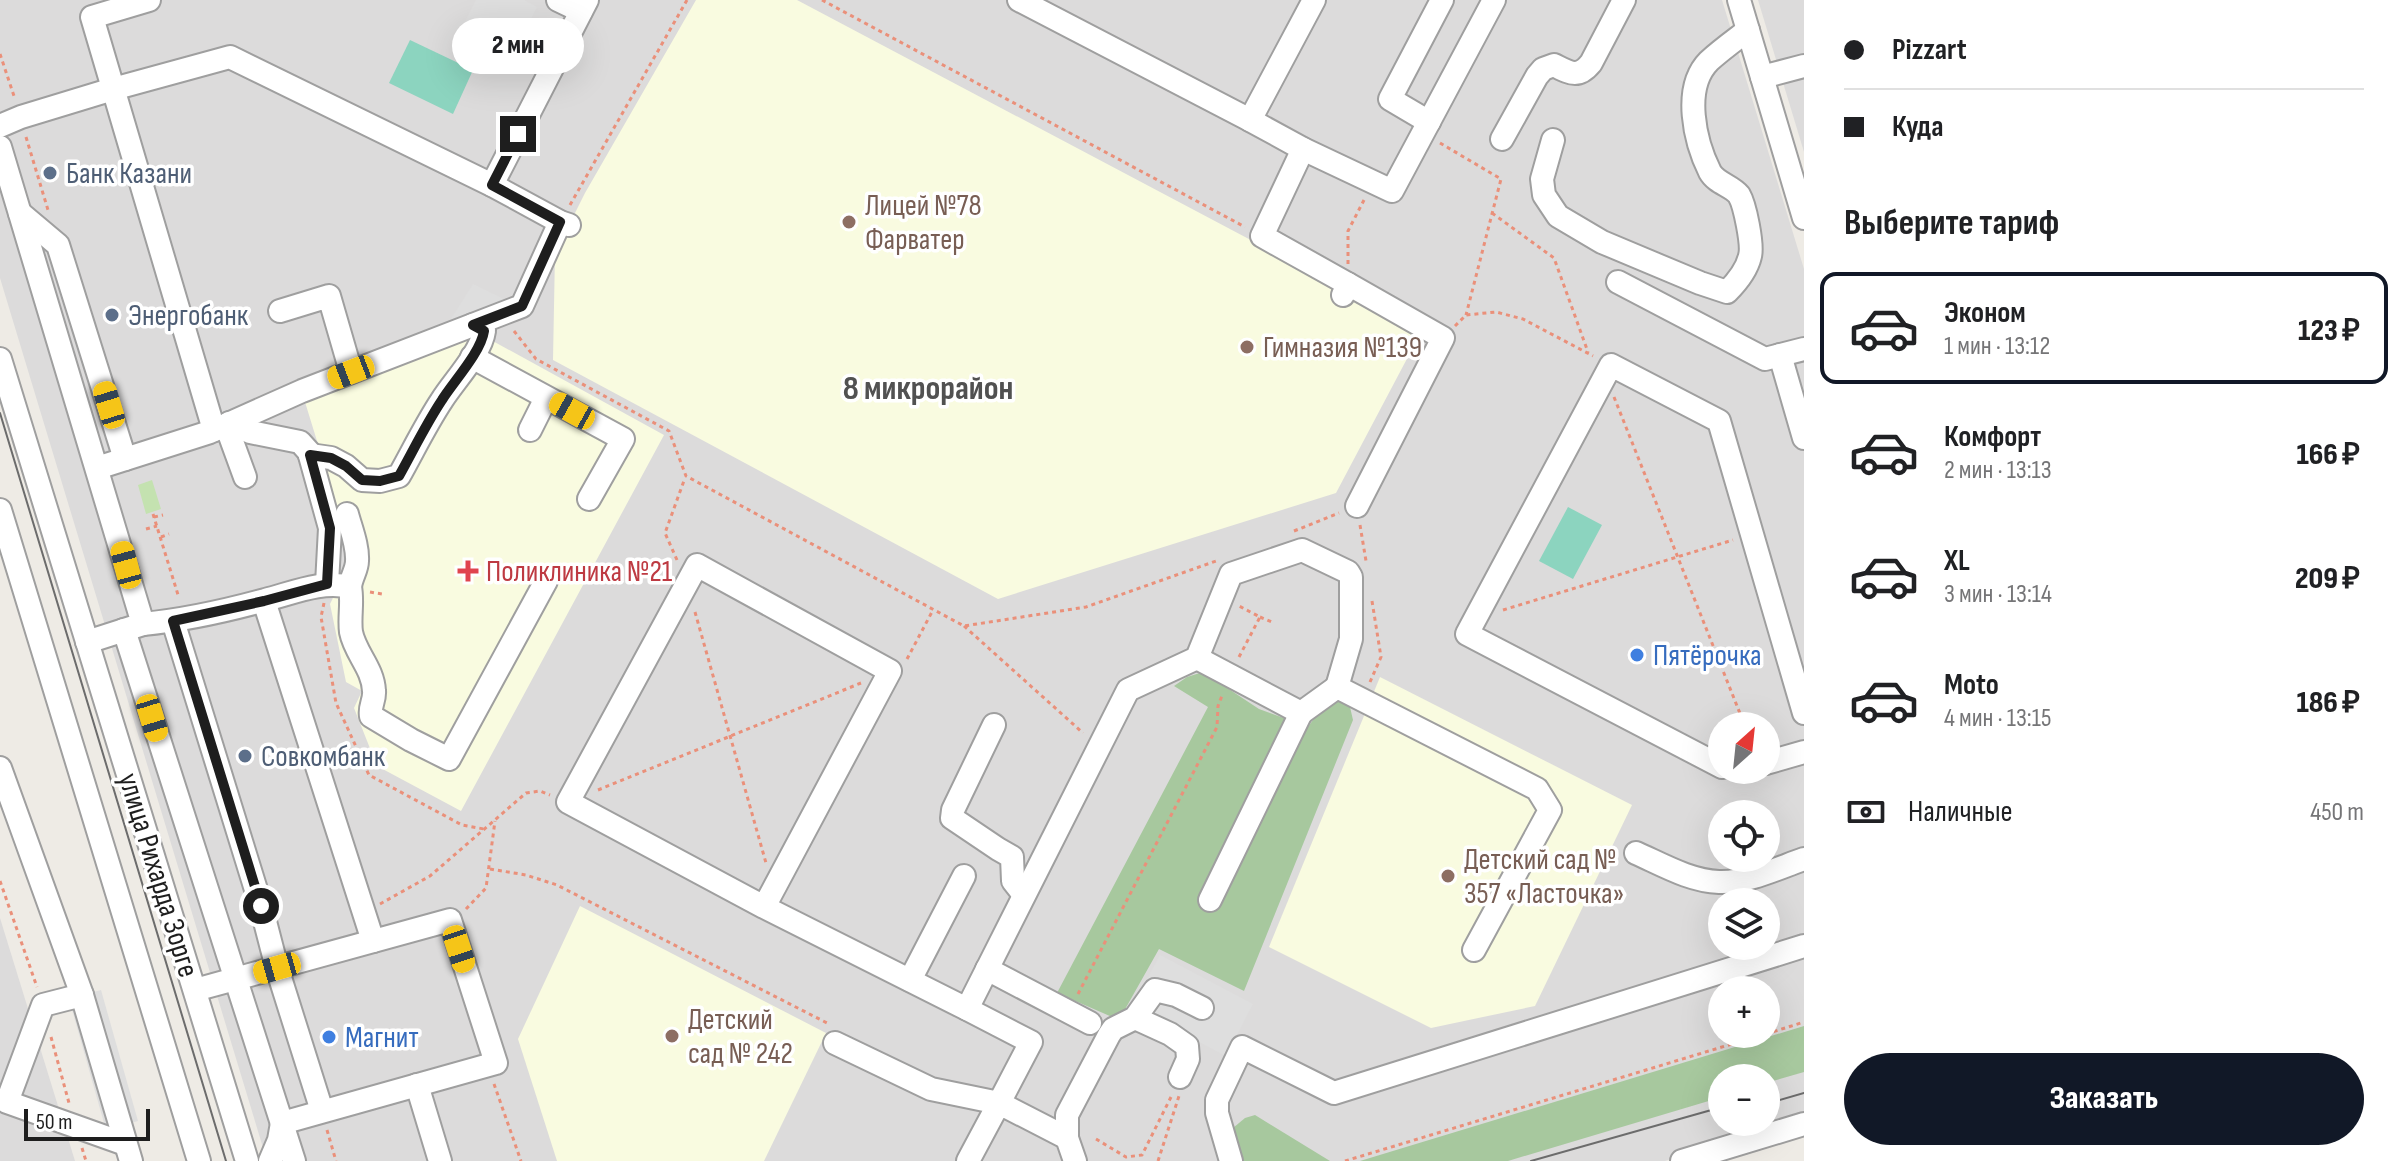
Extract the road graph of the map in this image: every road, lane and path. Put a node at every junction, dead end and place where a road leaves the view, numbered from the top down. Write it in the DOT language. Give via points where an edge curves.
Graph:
graph roads {
  1 [pos="149,0"];
  2 [pos="558,0"];
  3 [pos="687,0"];
  4 [pos="822,0"];
  5 [pos="1019,0"];
  6 [pos="1314,0"];
  7 [pos="1442,0"];
  8 [pos="1494,0"];
  9 [pos="1624,0"];
  10 [pos="1739,0"];
  11 [pos="584,6"];
  12 [pos="1748,30"];
  13 [pos="0,54"];
  14 [pos="1804,66"];
  15 [pos="7,75"];
  16 [pos="0,76"];
  17 [pos="1762,77"];
  18 [pos="113,89"];
  19 [pos="1250,120"];
  20 [pos="10,122"];
  21 [pos="1426,128"];
  22 [pos="1502,139"];
  23 [pos="1553,140"];
  24 [pos="0,147"];
  25 [pos="1303,149"];
  26 [pos="1374,182"];
  27 [pos="492,185"];
  28 [pos="574,197"];
  29 [pos="581,201"];
  30 [pos="20,213"];
  31 [pos="1492,213"];
  32 [pos="1804,218"];
  33 [pos="564,223"];
  34 [pos="1262,236"];
  35 [pos="58,245"];
  36 [pos="1618,282"];
  37 [pos="1346,290"];
  38 [pos="280,311"];
  39 [pos="502,314"];
  40 [pos="1466,315"];
  41 [pos="473,325"];
  42 [pos="1443,338"];
  43 [pos="1804,349"];
  44 [pos="1589,354"];
  45 [pos="1780,355"];
  46 [pos="472,357"];
  47 [pos="0,359"];
  48 [pos="1608,370"];
  49 [pos="351,372"];
  50 [pos="546,398"];
  51 [pos="223,426"];
  52 [pos="530,430"];
  53 [pos="1804,438"];
  54 [pos="310,455"];
  55 [pos="125,459"];
  56 [pos="97,468"];
  57 [pos="686,476"];
  58 [pos="245,477"];
  59 [pos="589,499"];
  60 [pos="1357,506"];
  61 [pos="0,510"];
  62 [pos="347,514"];
  63 [pos="163,515"];
  64 [pos="157,526"];
  65 [pos="146,529"];
  66 [pos="169,534"];
  67 [pos="1287,534"];
  68 [pos="1752,534"];
  69 [pos="161,537"];
  70 [pos="1678,557"];
  71 [pos="1215,561"];
  72 [pos="546,581"];
  73 [pos="327,584"];
  74 [pos="687,584"];
  75 [pos="350,587"];
  76 [pos="1222,596"];
  77 [pos="179,598"];
  78 [pos="264,601"];
  79 [pos="933,610"];
  80 [pos="1503,610"];
  81 [pos="1260,617"];
  82 [pos="173,621"];
  83 [pos="1272,622"];
  84 [pos="964,626"];
  85 [pos="134,627"];
  86 [pos="87,642"];
  87 [pos="1197,658"];
  88 [pos="890,671"];
  89 [pos="1229,675"];
  90 [pos="861,683"];
  91 [pos="1337,687"];
  92 [pos="1739,712"];
  93 [pos="1301,713"];
  94 [pos="1804,713"];
  95 [pos="994,725"];
  96 [pos="730,736"];
  97 [pos="1099,747"];
  98 [pos="1804,752"];
  99 [pos="1780,759"];
  100 [pos="1708,760"];
  101 [pos="0,768"];
  102 [pos="597,790"];
  103 [pos="568,802"];
  104 [pos="496,819"];
  105 [pos="1636,853"];
  106 [pos="1804,859"];
  107 [pos="490,869"];
  108 [pos="964,876"];
  109 [pos="1024,895"];
  110 [pos="769,898"];
  111 [pos="1210,900"];
  112 [pos="364,912"];
  113 [pos="450,920"];
  114 [pos="373,941"];
  115 [pos="1804,946"];
  116 [pos="1474,950"];
  117 [pos="277,968"];
  118 [pos="987,969"];
  119 [pos="234,980"];
  120 [pos="910,980"];
  121 [pos="195,990"];
  122 [pos="82,995"];
  123 [pos="1202,1008"];
  124 [pos="967,1009"];
  125 [pos="1068,1012"];
  126 [pos="1135,1018"];
  127 [pos="1804,1022"];
  128 [pos="1090,1023"];
  129 [pos="1780,1030"];
  130 [pos="835,1043"];
  131 [pos="1720,1048"];
  132 [pos="487,1065"];
  133 [pos="1180,1077"];
  134 [pos="417,1085"];
  135 [pos="999,1103"];
  136 [pos="322,1111"];
  137 [pos="282,1123"];
  138 [pos="1804,1124"];
  139 [pos="1067,1138"];
  140 [pos="1096,1139"];
  141 [pos="128,1152"];
  142 [pos="199,1161"];
  143 [pos="247,1161"];
  144 [pos="270,1161"];
  145 [pos="294,1161"];
  146 [pos="336,1161"];
  147 [pos="440,1161"];
  148 [pos="521,1161"];
  149 [pos="968,1161"];
  150 [pos="1075,1161"];
  151 [pos="1158,1161"];
  152 [pos="1231,1161"];
  153 [pos="1345,1161"];
  154 [pos="1682,1161"];
  1 -- 18 [label="street" via="92,17"];
  2 -- 11 [label="street"];
  3 -- 28 [label="path"];
  4 -- 34 [label="path"];
  5 -- 19 [label="street"];
  6 -- 19 [label="street"];
  7 -- 21 [label="street" via="1390,99"];
  8 -- 21 [label="street"];
  9 -- 22 [label="street" via="1585,71 1574,73 1554,65 1543,69"];
  10 -- 12 [label="street"];
  11 -- 27 [label="street"];
  12 -- 17 [label="street"];
  12 -- 23 [label="street" via="1707,63 1694,98 1696,129 1711,176 1738,195 1745,214 1750,255 1727,292 1602,242 1558,216 1544,195 1542,179"];
  13 -- 15 [label="path"];
  14 -- 17 [label="street"];
  15 -- 16 [label="path"];
  15 -- 20 [label="path"];
  17 -- 32 [label="street"];
  18 -- 20 [label="street"];
  18 -- 27 [label="street" via="230,57"];
  18 -- 51 [label="street"];
  19 -- 25 [label="street"];
  20 -- 35 [label="path"];
  21 -- 26 [label="street" via="1392,191"];
  21 -- 31 [label="path" via="1501,179"];
  24 -- 30 [label="street"];
  25 -- 26 [label="street"];
  25 -- 34 [label="street"];
  26 -- 37 [label="path" via="1348,231"];
  27 -- 33 [label="street"];
  28 -- 29 [label="path"];
  28 -- 33 [label="path"];
  30 -- 35 [label="street"];
  30 -- 56 [label="street"];
  31 -- 40 [label="path"];
  31 -- 44 [label="path" via="1554,258"];
  33 -- 39 [label="street" via="522,306"];
  34 -- 37 [label="street"];
  35 -- 55 [label="street"];
  36 -- 45 [label="street" via="1765,359"];
  37 -- 42 [label="street"];
  38 -- 49 [label="street" via="329,296"];
  39 -- 41 [label="street"];
  39 -- 57 [label="path" via="536,359 669,431"];
  40 -- 42 [label="path"];
  40 -- 44 [label="path" via="1496,312 1523,319"];
  41 -- 46 [label="street" via="484,336"];
  41 -- 49 [label="street"];
  42 -- 60 [label="street"];
  43 -- 45 [label="street"];
  44 -- 48 [label="path"];
  45 -- 53 [label="street"];
  46 -- 50 [label="street"];
  46 -- 54 [label="street" via="399,476 362,480 331,458"];
  47 -- 86 [label="street, улица Рихарда Зорге"];
  48 -- 68 [label="street" via="1719,421"];
  48 -- 70 [label="path"];
  48 -- 100 [label="street" via="1467,634"];
  49 -- 51 [label="street"];
  50 -- 52 [label="street"];
  50 -- 59 [label="street" via="623,439"];
  51 -- 54 [label="street" via="300,442"];
  51 -- 55 [label="street"];
  51 -- 58 [label="street"];
  54 -- 73 [label="street" via="330,528"];
  55 -- 56 [label="street"];
  56 -- 85 [label="street"];
  57 -- 74 [label="path" via="665,533"];
  57 -- 79 [label="path"];
  60 -- 67 [label="path"];
  61 -- 142 [label="street, улица Рихарда Зорге"];
  62 -- 75 [label="street" via="357,552"];
  63 -- 64 [label="path" via="154,516"];
  64 -- 65 [label="path"];
  64 -- 69 [label="path"];
  66 -- 69 [label="path"];
  68 -- 70 [label="path"];
  68 -- 94 [label="street"];
  69 -- 77 [label="path"];
  70 -- 80 [label="path"];
  70 -- 92 [label="path"];
  71 -- 84 [label="path" via="1086,607"];
  72 -- 75 [label="street" via="449,759 371,716 374,691 351,632"];
  73 -- 75 [label="street"];
  73 -- 78 [label="street"];
  74 -- 88 [label="street" via="697,565"];
  74 -- 96 [label="path"];
  74 -- 103 [label="street"];
  76 -- 81 [label="path"];
  76 -- 87 [label="street"];
  76 -- 91 [label="street" via="1231,574 1302,550 1348,572 1351,639"];
  78 -- 82 [label="street"];
  78 -- 112 [label="street"];
  79 -- 84 [label="path"];
  79 -- 88 [label="path" via="907,659"];
  81 -- 83 [label="path"];
  81 -- 89 [label="path"];
  82 -- 85 [label="street"];
  82 -- 117 [label="street"];
  84 -- 97 [label="path"];
  85 -- 86 [label="street"];
  85 -- 119 [label="street"];
  86 -- 121 [label="street, улица Рихарда Зорге"];
  87 -- 89 [label="street"];
  87 -- 97 [label="street" via="1128,690"];
  88 -- 110 [label="street"];
  89 -- 93 [label="street"];
  89 -- 125 [label="path" via="1217,727"];
  90 -- 96 [label="path"];
  91 -- 93 [label="street"];
  91 -- 116 [label="street" via="1537,789 1550,810"];
  93 -- 111 [label="street"];
  95 -- 109 [label="street" via="952,818 1012,857 1013,881"];
  96 -- 102 [label="path"];
  96 -- 110 [label="path"];
  97 -- 109 [label="street"];
  98 -- 99 [label="street"];
  101 -- 122 [label="street"];
  103 -- 104 [label="path" via="540,791 526,793"];
  103 -- 110 [label="street"];
  104 -- 107 [label="path"];
  104 -- 112 [label="path" via="430,876"];
  105 -- 106 [label="street" via="1689,876 1719,882"];
  107 -- 113 [label="path" via="486,888"];
  107 -- 130 [label="path" via="557,885 829,1022"];
  108 -- 120 [label="street"];
  109 -- 118 [label="street"];
  110 -- 120 [label="street"];
  112 -- 114 [label="street"];
  113 -- 114 [label="street"];
  113 -- 132 [label="street" via="496,1063"];
  114 -- 117 [label="street"];
  115 -- 152 [label="street" via="1334,1093 1242,1047 1217,1100"];
  117 -- 119 [label="street"];
  117 -- 136 [label="street"];
  118 -- 124 [label="street"];
  118 -- 125 [label="street"];
  119 -- 121 [label="street"];
  119 -- 137 [label="street"];
  120 -- 124 [label="street"];
  121 -- 143 [label="street, улица Рихарда Зорге"];
  122 -- 141 [label="street"];
  122 -- 141 [label="street" via="43,1005 7,1102"];
  123 -- 126 [label="street" via="1155,990"];
  124 -- 135 [label="street" via="1031,1042"];
  125 -- 128 [label="street"];
  126 -- 133 [label="street" via="1187,1046"];
  126 -- 139 [label="street" via="1109,1035 1067,1115"];
  127 -- 129 [label="path"];
  130 -- 135 [label="street" via="931,1089"];
  131 -- 153 [label="path"];
  132 -- 134 [label="street"];
  132 -- 148 [label="path"];
  133 -- 140 [label="path" via="1142,1155 1126,1157"];
  133 -- 151 [label="path" via="1179,1103"];
  134 -- 136 [label="street"];
  134 -- 147 [label="street"];
  135 -- 139 [label="street"];
  135 -- 149 [label="street"];
  136 -- 137 [label="street"];
  136 -- 146 [label="path"];
  137 -- 144 [label="street"];
  137 -- 145 [label="street"];
  138 -- 154 [label="street"];
  139 -- 150 [label="street"];
}
